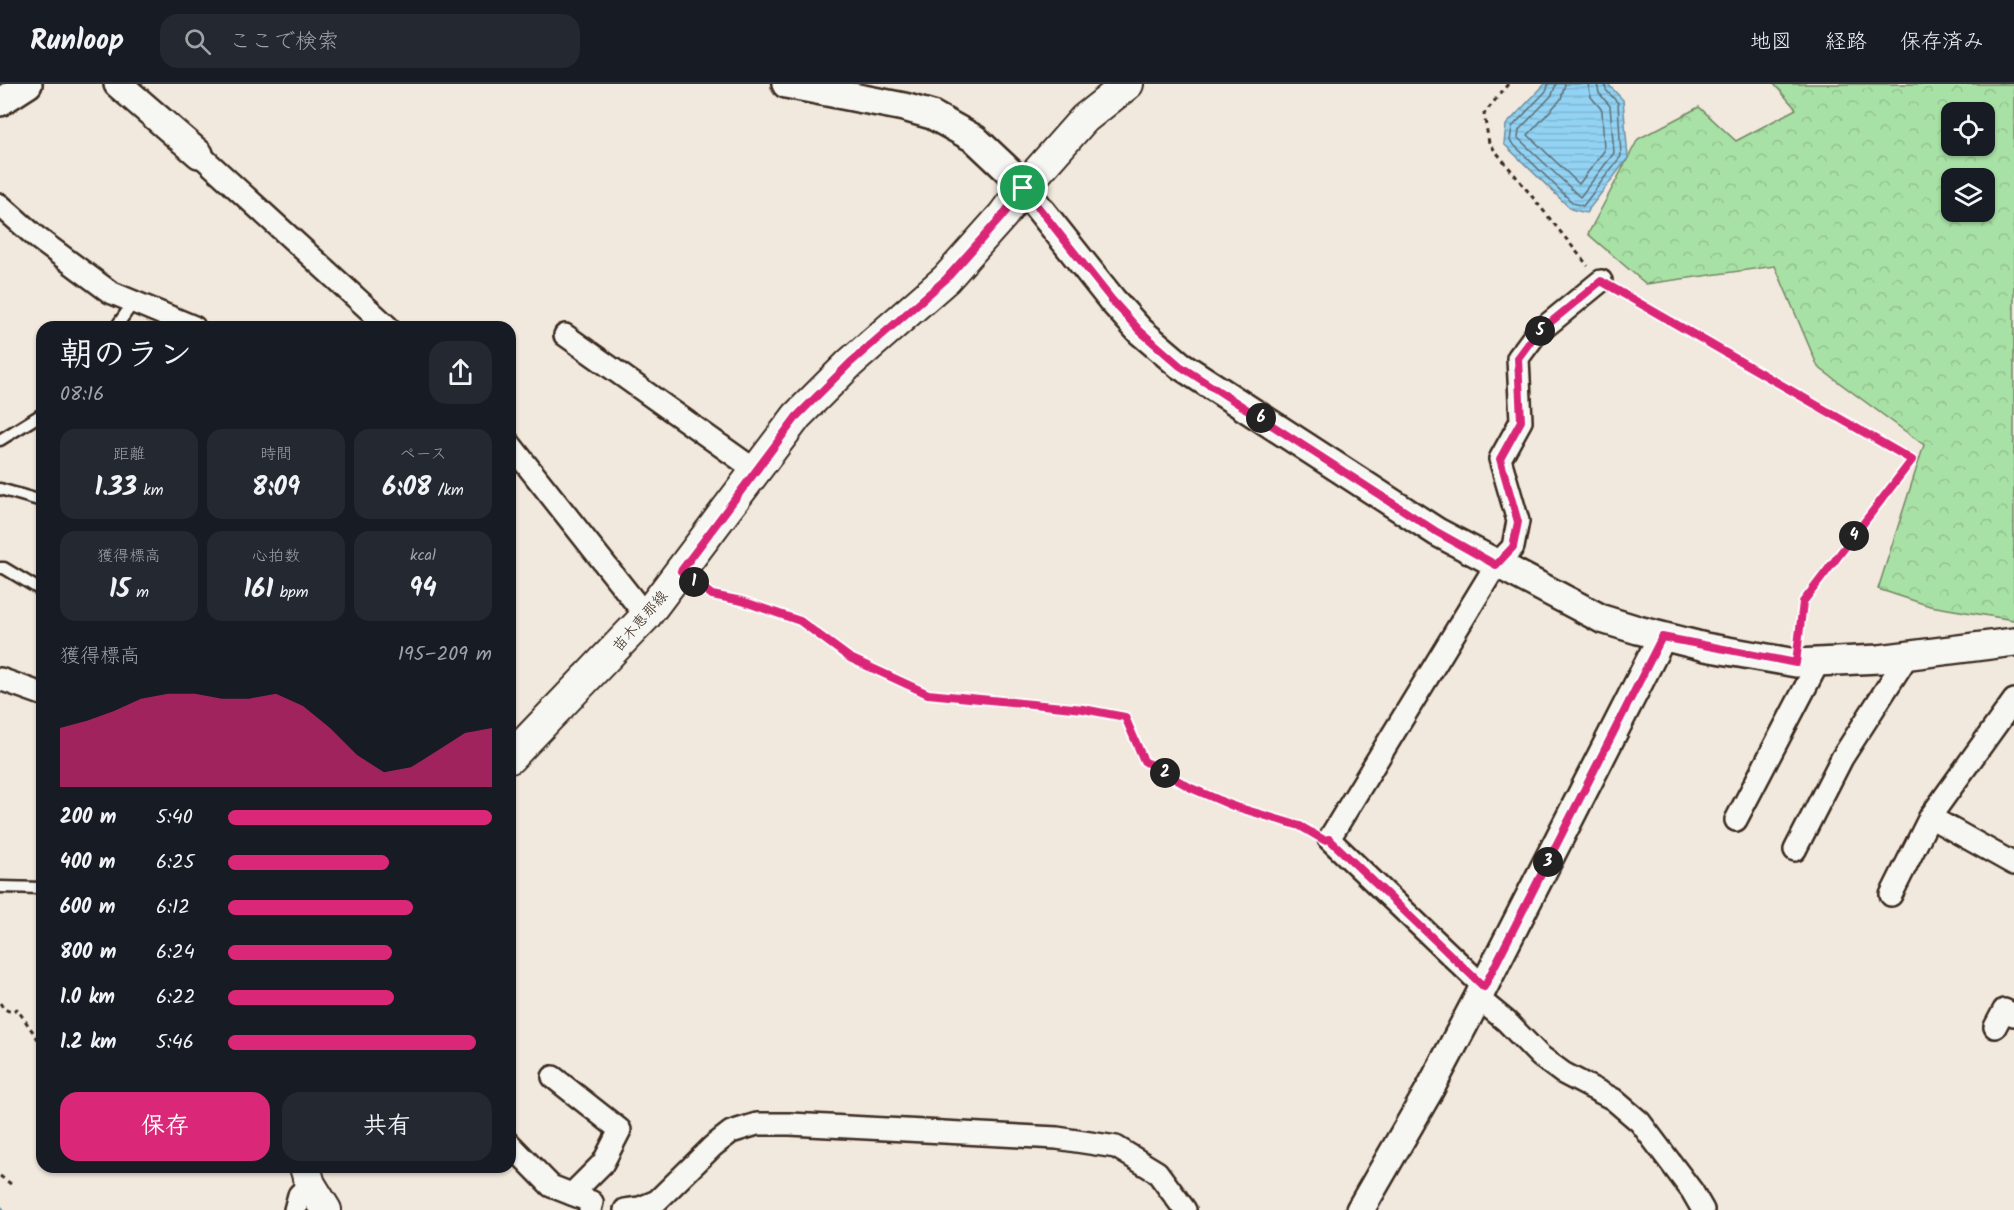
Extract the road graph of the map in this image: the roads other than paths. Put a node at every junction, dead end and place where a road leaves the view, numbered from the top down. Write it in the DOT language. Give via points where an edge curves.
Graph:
graph roads {
  1 [pos="28,84"];
  2 [pos="118,84"];
  3 [pos="786,84"];
  4 [pos="1128,84"];
  5 [pos="0,102"];
  6 [pos="199,154"];
  7 [pos="1023,188"];
  8 [pos="0,205"];
  9 [pos="1601,281"];
  10 [pos="133,303"];
  11 [pos="120,321"];
  12 [pos="179,321"];
  13 [pos="381,321"];
  14 [pos="565,334"];
  15 [pos="36,418"];
  16 [pos="0,440"];
  17 [pos="516,452"];
  18 [pos="755,470"];
  19 [pos="0,489"];
  20 [pos="36,499"];
  21 [pos="1496,565"];
  22 [pos="0,568"];
  23 [pos="36,587"];
  24 [pos="646,616"];
  25 [pos="1662,637"];
  26 [pos="2014,642"];
  27 [pos="1908,655"];
  28 [pos="1807,663"];
  29 [pos="0,679"];
  30 [pos="36,692"];
  31 [pos="2014,700"];
  32 [pos="517,746"];
  33 [pos="1930,817"];
  34 [pos="1736,820"];
  35 [pos="1795,849"];
  36 [pos="2014,864"];
  37 [pos="0,887"];
  38 [pos="36,888"];
  39 [pos="1891,895"];
  40 [pos="1481,993"];
  41 [pos="2014,1015"];
  42 [pos="1995,1027"];
  43 [pos="553,1077"];
  44 [pos="516,1150"];
  45 [pos="307,1176"];
  46 [pos="572,1194"];
  47 [pos="591,1206"];
  48 [pos="295,1210"];
  49 [pos="326,1210"];
  50 [pos="624,1210"];
  51 [pos="1185,1210"];
  52 [pos="1360,1210"];
  53 [pos="1703,1210"];
  1 -- 5 [label="street"];
  2 -- 6 [label="street"];
  3 -- 7 [label="street" via="932,115 975,139"];
  4 -- 7 [label="main road, 苗木恵那線" via="1084,119"];
  6 -- 13 [label="street"];
  7 -- 18 [label="main road, 苗木恵那線" via="946,279 850,363 797,416"];
  7 -- 21 [label="street" via="1112,300 1180,366 1437,532"];
  8 -- 10 [label="street" via="110,292"];
  9 -- 21 [label="street" via="1535,335 1518,358 1521,421 1500,459 1518,522 1513,547"];
  10 -- 11 [label="lane"];
  10 -- 12 [label="street"];
  14 -- 18 [label="street"];
  15 -- 16 [label="lane"];
  17 -- 24 [label="street"];
  18 -- 24 [label="main road, 苗木恵那線"];
  19 -- 20 [label="lane"];
  21 -- 25 [label="street" via="1602,619"];
  21 -- 40 [label="street" via="1329,839"];
  22 -- 23 [label="lane"];
  24 -- 32 [label="main road, 苗木恵那線"];
  25 -- 28 [label="street"];
  25 -- 40 [label="street"];
  26 -- 27 [label="street"];
  27 -- 28 [label="street"];
  27 -- 35 [label="street" via="1842,758"];
  28 -- 34 [label="street"];
  29 -- 30 [label="street"];
  31 -- 33 [label="street"];
  33 -- 36 [label="street"];
  33 -- 39 [label="street"];
  37 -- 38 [label="lane"];
  40 -- 52 [label="street"];
  40 -- 53 [label="street" via="1540,1056 1613,1099 1640,1122"];
  41 -- 42 [label="street" via="2004,1010"];
  43 -- 46 [label="street" via="620,1130 603,1163"];
  44 -- 46 [label="street" via="552,1186"];
  45 -- 48 [label="street"];
  45 -- 49 [label="main road"];
  46 -- 47 [label="street"];
  47 -- 50 [label="street"];
  50 -- 51 [label="street" via="657,1201 731,1132 757,1124 1057,1138 1116,1147 1157,1172"];
}
